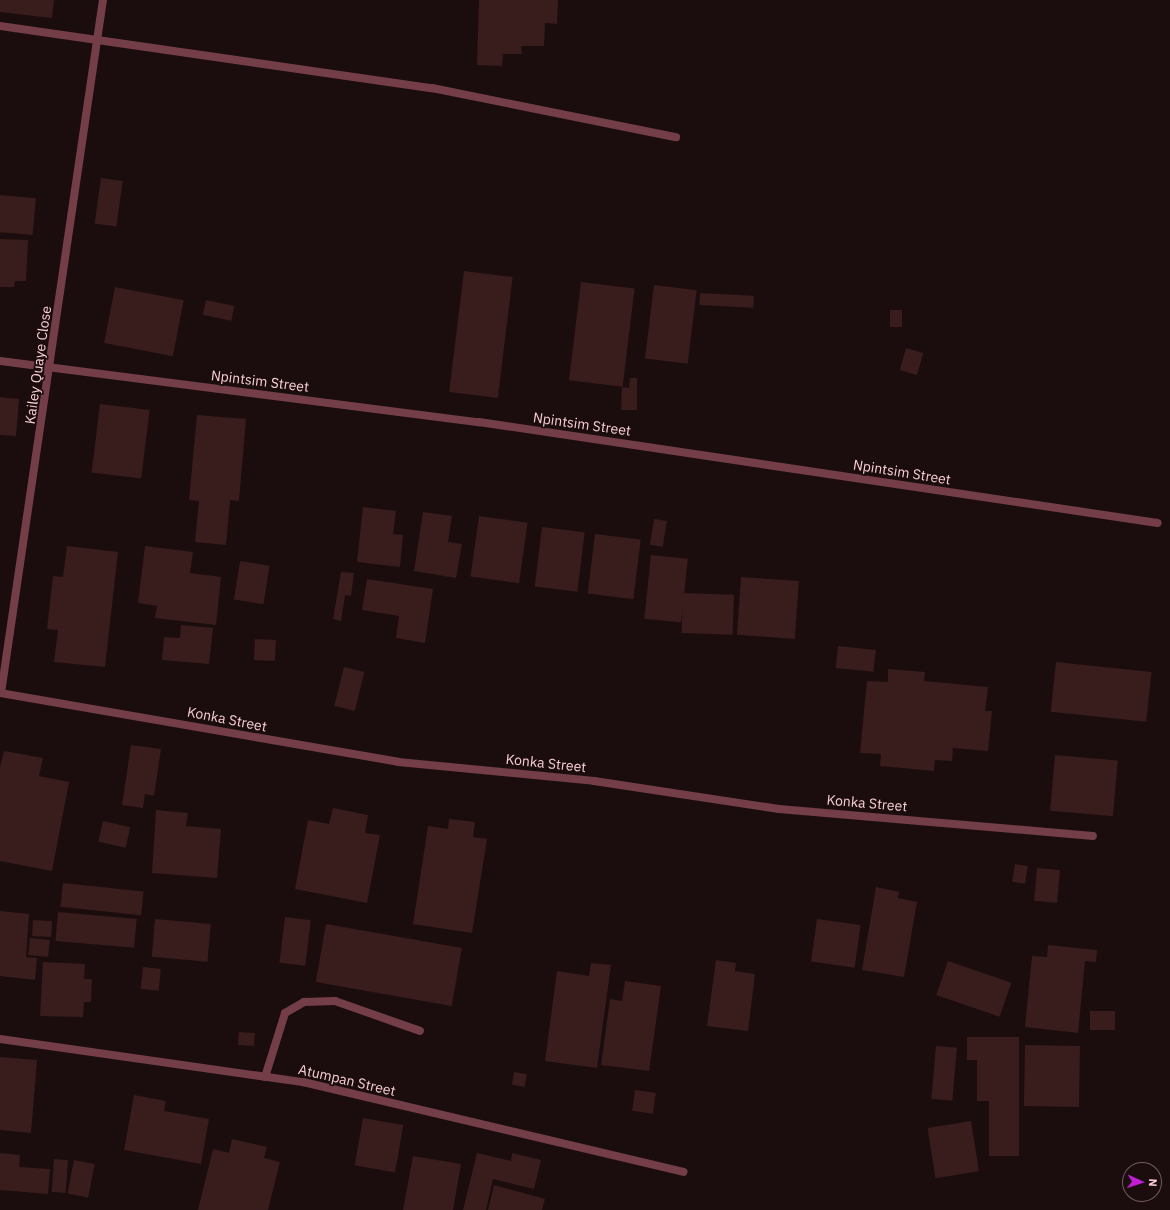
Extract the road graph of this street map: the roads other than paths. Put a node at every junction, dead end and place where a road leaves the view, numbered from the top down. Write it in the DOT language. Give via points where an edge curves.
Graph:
graph roads {
  1 [pos="103,0"];
  2 [pos="0,26"];
  3 [pos="98,39"];
  4 [pos="676,137"];
  5 [pos="0,361"];
  6 [pos="51,368"];
  7 [pos="1158,524"];
  8 [pos="1,693"];
  9 [pos="1093,836"];
  10 [pos="420,1032"];
  11 [pos="0,1039"];
  12 [pos="265,1077"];
  13 [pos="683,1172"];
  1 -- 3 [label="street, Kailey Quaye Close"];
  2 -- 3 [label="street"];
  3 -- 4 [label="street" via="432,88"];
  3 -- 6 [label="street, Kailey Quaye Close"];
  5 -- 6 [label="street, Npintsim Street"];
  6 -- 7 [label="street, Npintsim Street" via="479,422"];
  6 -- 8 [label="street, Kailey Quaye Close"];
  8 -- 9 [label="street, Konka Street" via="398,762 594,781 779,809"];
  10 -- 12 [label="street" via="334,1001 304,1002 285,1013"];
  11 -- 12 [label="street, Atumpan Street"];
  12 -- 13 [label="street, Atumpan Street" via="320,1086"];
}
